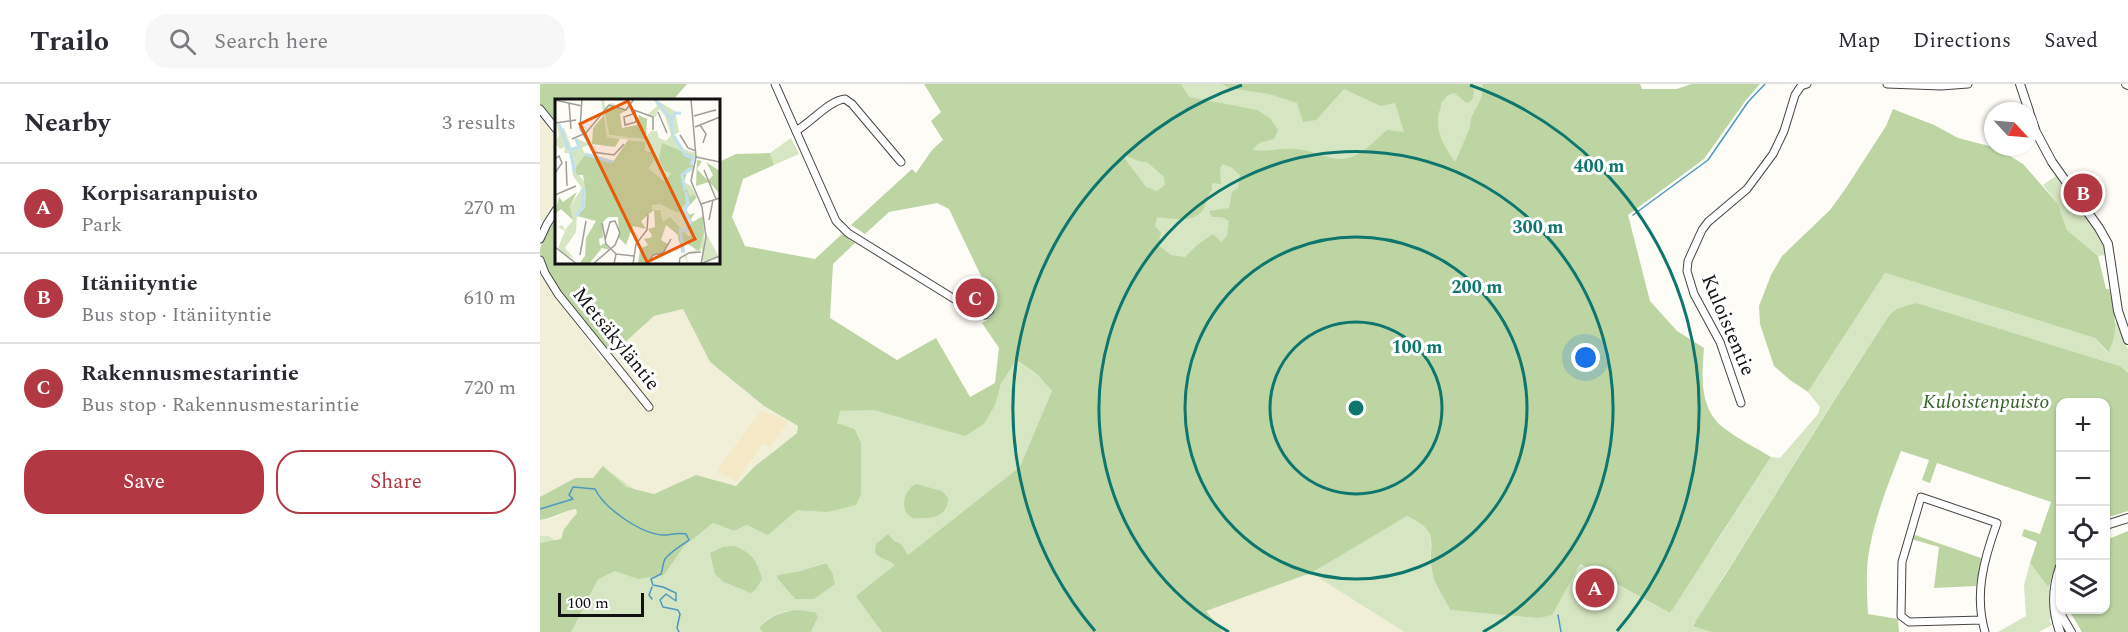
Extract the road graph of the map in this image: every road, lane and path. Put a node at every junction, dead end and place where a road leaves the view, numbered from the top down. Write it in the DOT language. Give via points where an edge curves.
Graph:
graph roads {
  1 [pos="775,84"];
  2 [pos="1807,84"];
  3 [pos="1887,84"];
  4 [pos="1968,84"];
  5 [pos="2020,84"];
  6 [pos="2026,102"];
  7 [pos="540,109"];
  8 [pos="555,128"];
  9 [pos="796,131"];
  10 [pos="2038,136"];
  11 [pos="901,162"];
  12 [pos="555,212"];
  13 [pos="540,239"];
  14 [pos="540,260"];
  15 [pos="964,305"];
  16 [pos="2128,340"];
  17 [pos="1742,403"];
  18 [pos="649,407"];
  19 [pos="2128,518"];
  20 [pos="2110,524"];
  21 [pos="2056,582"];
  22 [pos="1982,620"];
  23 [pos="2065,631"];
  24 [pos="1985,632"];
  1 -- 9 [label="street"];
  2 -- 17 [label="street, Kuloistentie" via="1795,95 1773,154 1747,189 1708,222 1688,261 1694,294 1720,342"];
  3 -- 4 [label="street"];
  5 -- 6 [label="street"];
  7 -- 8 [label="street"];
  9 -- 11 [label="street" via="833,102 845,99"];
  9 -- 15 [label="street" via="841,228"];
  10 -- 16 [label="street" via="2108,244 2118,311"];
  12 -- 13 [label="street"];
  14 -- 18 [label="street, Metsäkyläntie" via="558,294"];
  19 -- 20 [label="street"];
  21 -- 23 [label="street" via="2054,611"];
  22 -- 22 [label="street" via="1909,622 1901,616 1902,562 1921,497 1997,523 1981,578"];
  22 -- 24 [label="street"];
}
